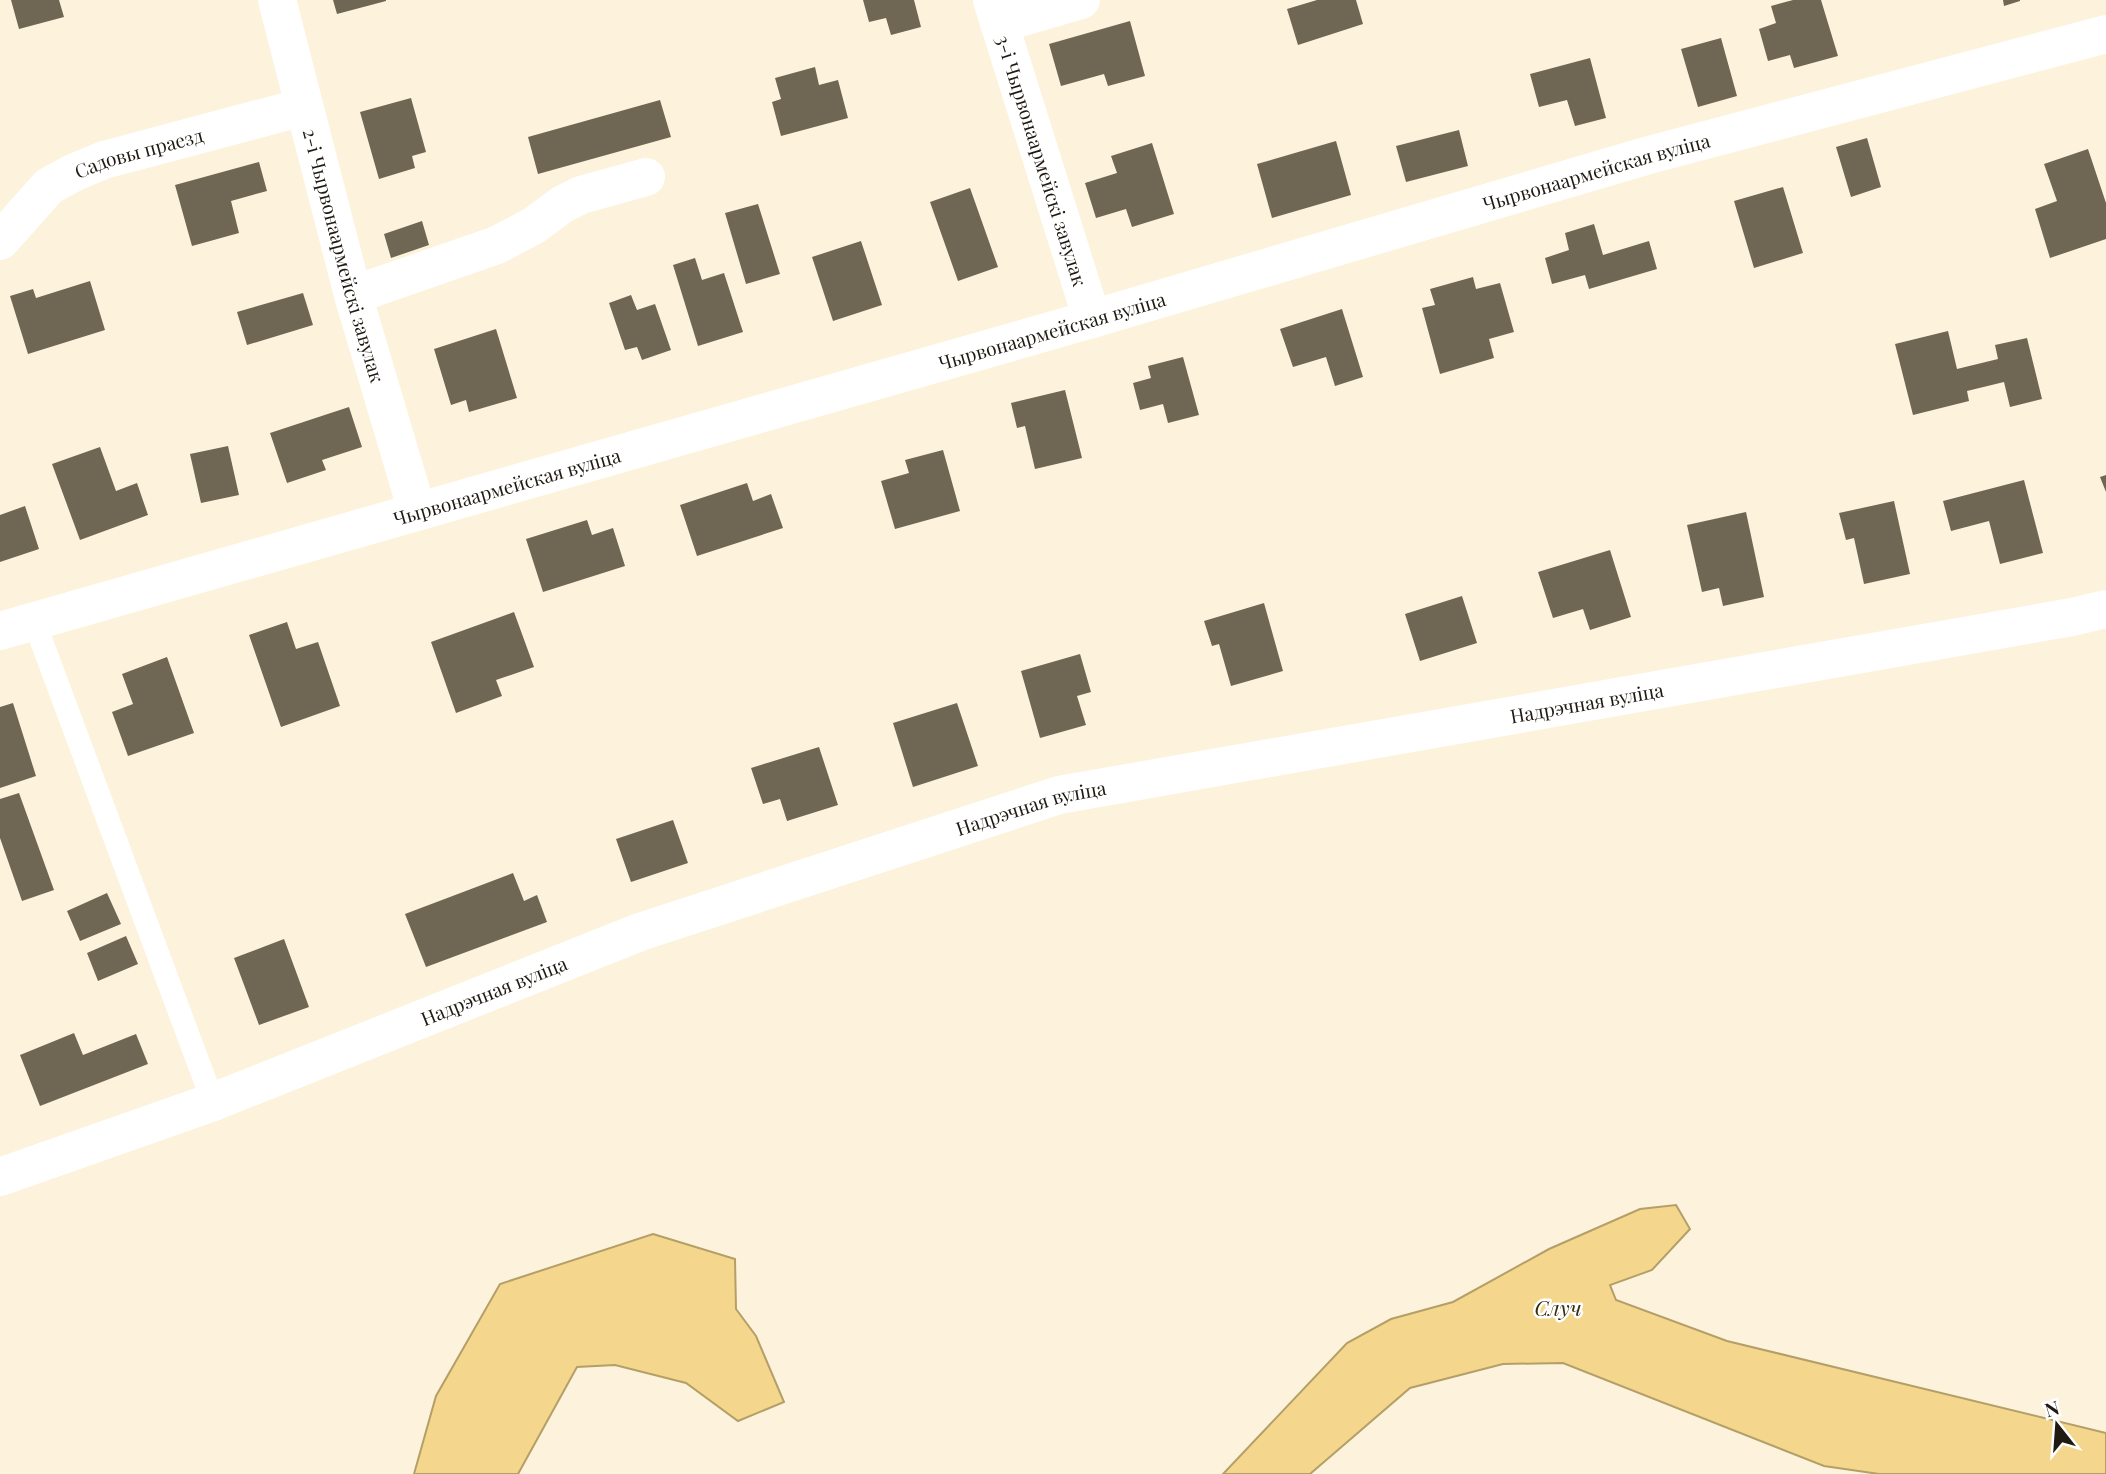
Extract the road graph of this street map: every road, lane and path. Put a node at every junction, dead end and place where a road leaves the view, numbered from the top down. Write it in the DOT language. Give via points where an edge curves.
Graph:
graph roads {
  1 [pos="277,0"];
  2 [pos="1081,0"];
  3 [pos="995,12"];
  4 [pos="2106,34"];
  5 [pos="303,107"];
  6 [pos="646,177"];
  7 [pos="0,241"];
  8 [pos="353,295"];
  9 [pos="1092,319"];
  10 [pos="417,511"];
  11 [pos="2106,609"];
  12 [pos="17,626"];
  13 [pos="213,1102"];
  14 [pos="0,1177"];
  1 -- 5 [label="street, 2-і Чырвонаармейскі завулак"];
  2 -- 3 [label="street"];
  3 -- 9 [label="street, 3-і Чырвонаармейскі завулак"];
  4 -- 9 [label="street, Чырвонаармейская вуліца" via="1649,155"];
  5 -- 7 [label="street, Садовы праезд" via="104,160 75,172 49,186"];
  5 -- 8 [label="street, 2-і Чырвонаармейскі завулак"];
  6 -- 8 [label="street" via="572,199 497,245"];
  8 -- 10 [label="street, 2-і Чырвонаармейскі завулак"];
  9 -- 10 [label="street, Чырвонаармейская вуліца"];
  10 -- 12 [label="street, Чырвонаармейская вуліца"];
  11 -- 13 [label="street, Надрэчная вуліца" via="1059,795 640,932"];
  12 -- 13 [label="lane"];
  13 -- 14 [label="street, Надрэчная вуліца"];
}
